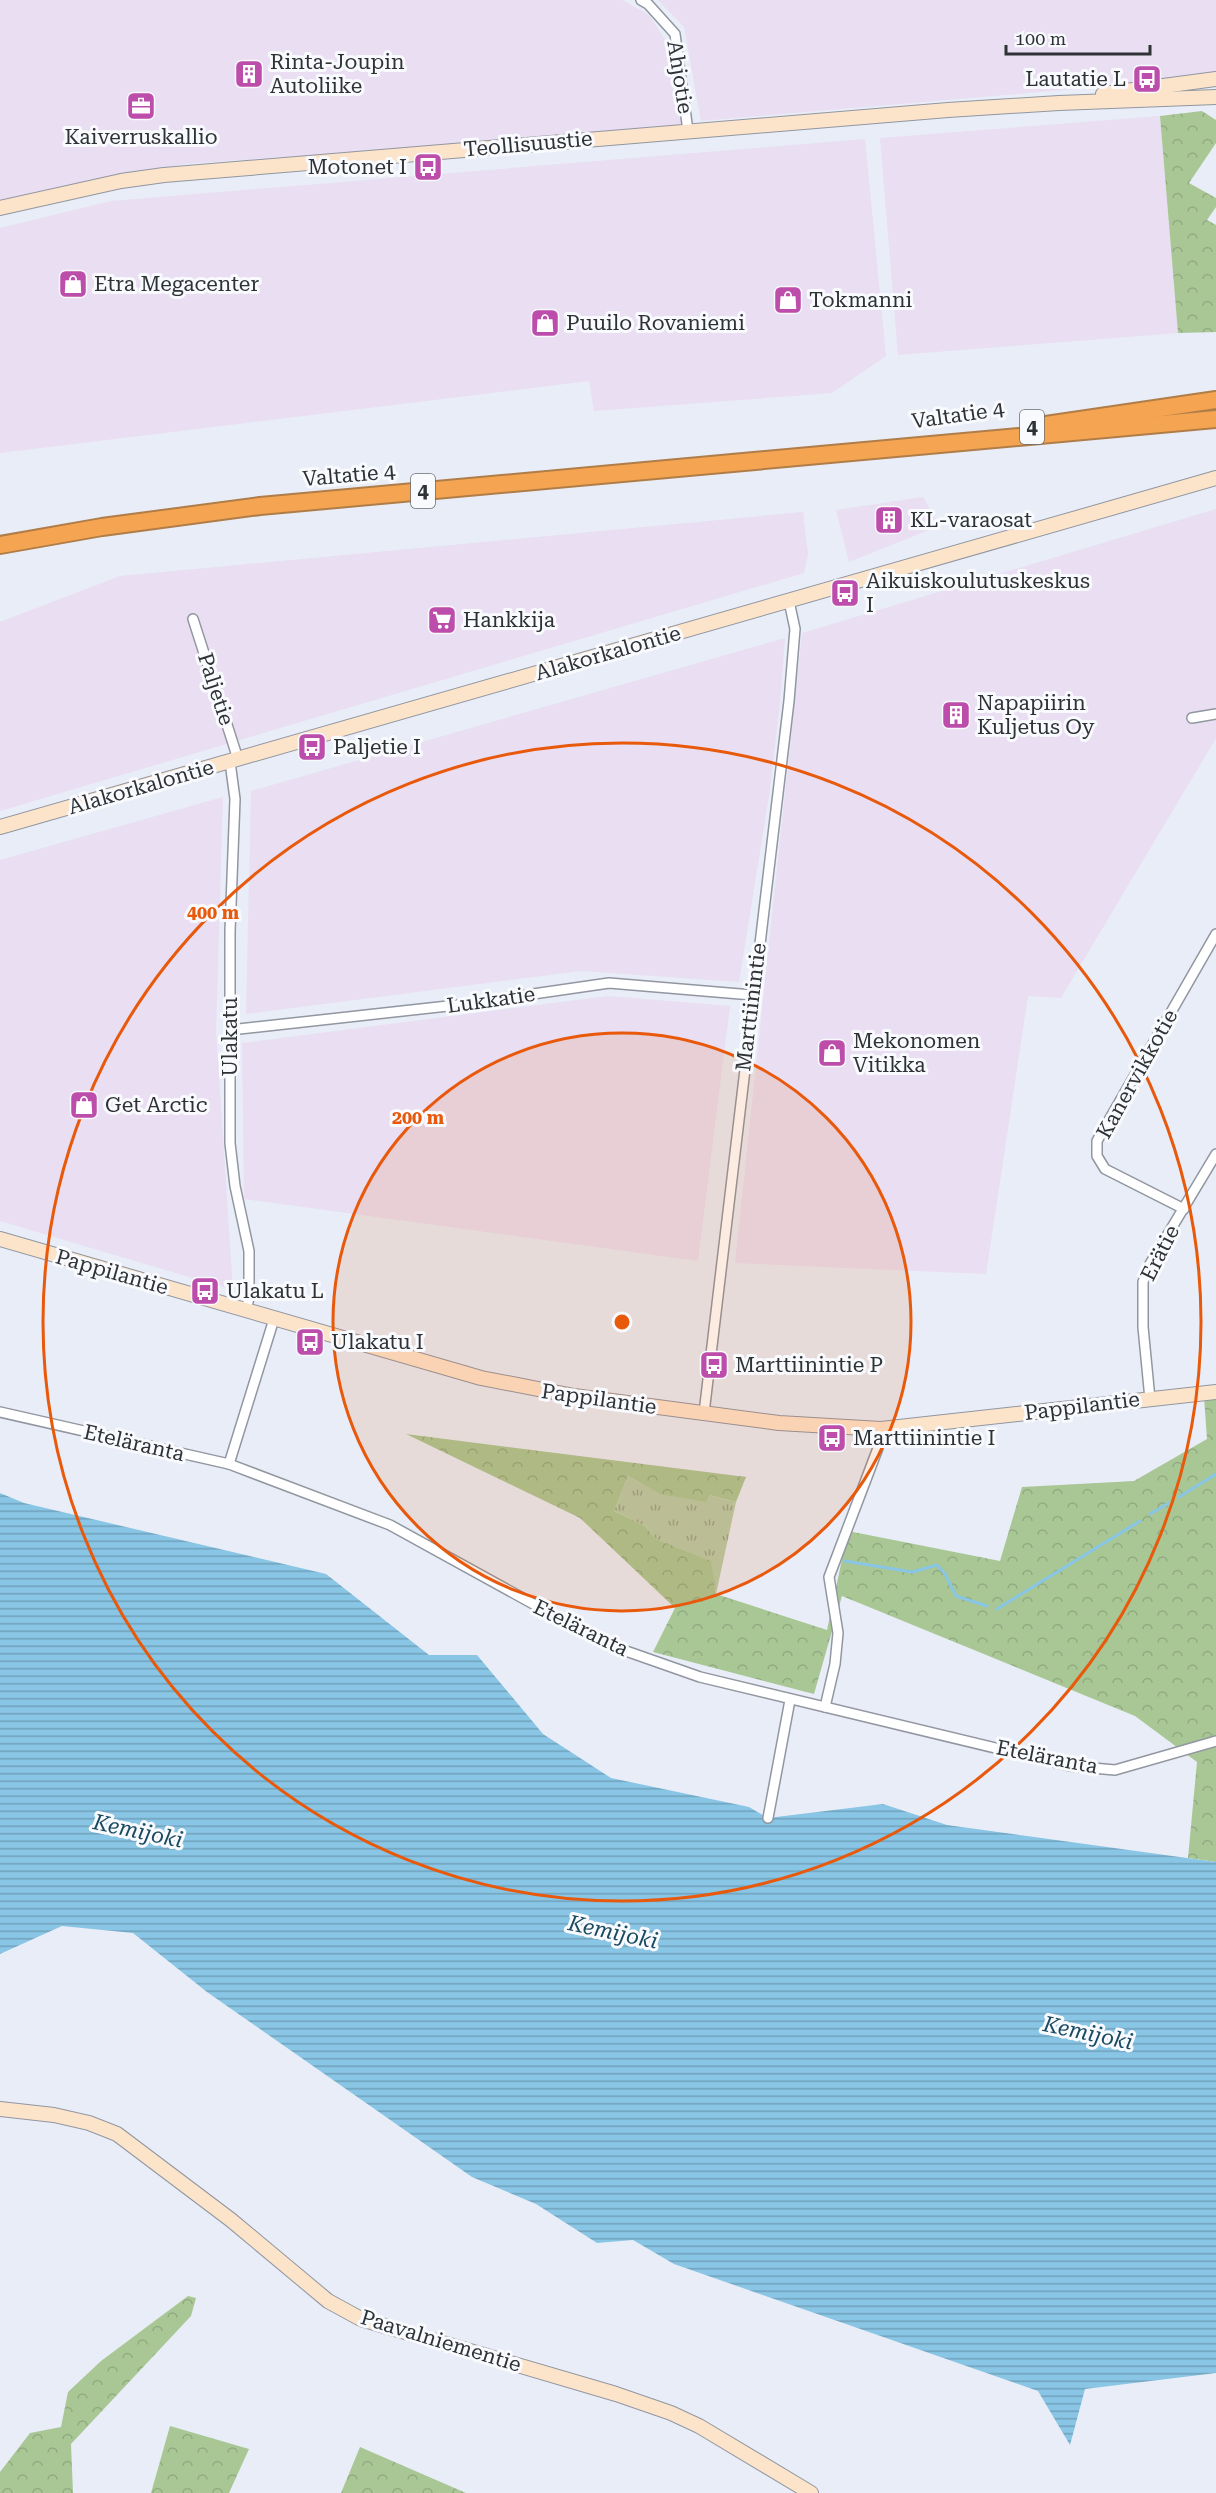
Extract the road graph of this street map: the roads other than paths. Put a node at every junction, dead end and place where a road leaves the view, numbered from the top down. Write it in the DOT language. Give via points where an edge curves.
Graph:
graph roads {
  1 [pos="641,0"];
  2 [pos="1216,80"];
  3 [pos="1216,97"];
  4 [pos="1059,103"];
  5 [pos="688,131"];
  6 [pos="0,208"];
  7 [pos="1216,400"];
  8 [pos="1216,419"];
  9 [pos="848,453"];
  10 [pos="1216,478"];
  11 [pos="0,545"];
  12 [pos="789,601"];
  13 [pos="193,619"];
  14 [pos="1216,714"];
  15 [pos="1192,718"];
  16 [pos="234,761"];
  17 [pos="0,827"];
  18 [pos="1216,934"];
  19 [pos="752,995"];
  20 [pos="230,1030"];
  21 [pos="1216,1154"];
  22 [pos="1184,1209"];
  23 [pos="0,1239"];
  24 [pos="246,1311"];
  25 [pos="274,1319"];
  26 [pos="1216,1392"];
  27 [pos="1150,1399"];
  28 [pos="0,1412"];
  29 [pos="704,1413"];
  30 [pos="881,1429"];
  31 [pos="229,1464"];
  32 [pos="790,1700"];
  33 [pos="825,1707"];
  34 [pos="1216,1741"];
  35 [pos="768,1818"];
  36 [pos="0,2109"];
  37 [pos="811,2493"];
  1 -- 5 [label="street, Ahjotie" via="675,34"];
  2 -- 4 [label="street, Teollisuustie"];
  3 -- 4 [label="street, Teollisuustie"];
  4 -- 5 [label="street, Teollisuustie"];
  5 -- 6 [label="street, Teollisuustie" via="164,175"];
  7 -- 9 [label="highway, Valtatie 4 / 4"];
  8 -- 9 [label="highway, Valtatie 4 / 4"];
  9 -- 11 [label="highway, Valtatie 4 / 4" via="260,506"];
  10 -- 12 [label="street, Alakorkalontie"];
  12 -- 16 [label="street, Alakorkalontie"];
  12 -- 19 [label="street, Marttiinintie" via="795,629 789,701"];
  13 -- 16 [label="street, Paljetie"];
  14 -- 15 [label="street"];
  16 -- 17 [label="street, Alakorkalontie"];
  16 -- 20 [label="street, Ulakatu"];
  18 -- 22 [label="street, Kanervikkotie" via="1097,1141 1097,1156 1105,1169"];
  19 -- 20 [label="street, Lukkatie" via="609,983 457,1005"];
  19 -- 29 [label="street, Marttiinintie"];
  20 -- 24 [label="street, Ulakatu" via="230,1143 249,1251"];
  21 -- 22 [label="street, Erätie"];
  22 -- 27 [label="street, Erätie" via="1143,1282"];
  23 -- 24 [label="street, Pappilantie"];
  24 -- 25 [label="street, Pappilantie"];
  25 -- 29 [label="street, Pappilantie" via="511,1384"];
  25 -- 31 [label="street"];
  26 -- 27 [label="street, Pappilantie"];
  27 -- 30 [label="street, Pappilantie"];
  28 -- 31 [label="street, Eteläranta"];
  29 -- 30 [label="street, Pappilantie" via="803,1425"];
  30 -- 33 [label="street" via="878,1448 829,1577 838,1633"];
  31 -- 32 [label="street, Eteläranta" via="390,1525 606,1644 700,1677"];
  32 -- 33 [label="street, Eteläranta"];
  32 -- 35 [label="street"];
  33 -- 34 [label="street, Eteläranta" via="1070,1766 1115,1770"];
  36 -- 37 [label="street, Paavalniementie" via="54,2115 117,2134 231,2220 328,2301 361,2319 671,2413"];
}
